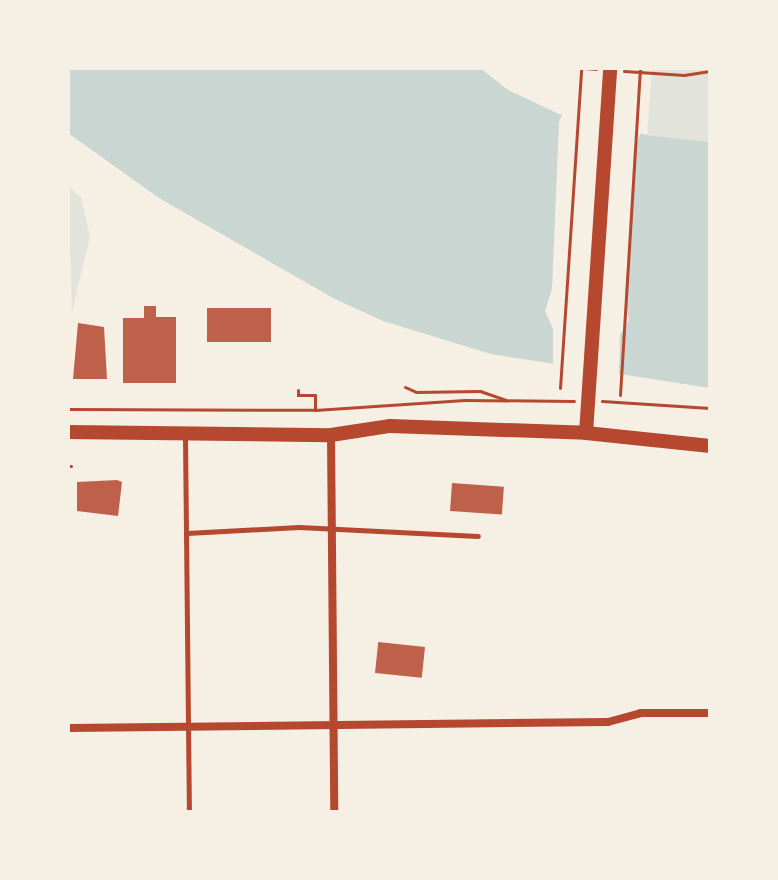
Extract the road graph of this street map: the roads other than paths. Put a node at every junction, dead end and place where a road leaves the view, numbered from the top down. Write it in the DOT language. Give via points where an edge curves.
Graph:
graph roads {
  1 [pos="608,69"];
  2 [pos="68,432"];
  3 [pos="185,433"];
  4 [pos="586,433"];
  5 [pos="331,435"];
  6 [pos="710,446"];
  7 [pos="332,529"];
  8 [pos="187,533"];
  9 [pos="478,536"];
  10 [pos="710,713"];
  11 [pos="333,721"];
  12 [pos="189,723"];
  13 [pos="68,728"];
  14 [pos="189,812"];
  15 [pos="334,812"];
  1 -- 4 [label="main road"];
  2 -- 3 [label="main road"];
  3 -- 5 [label="main road"];
  3 -- 8 [label="lane"];
  4 -- 5 [label="main road" via="390,426"];
  4 -- 6 [label="main road"];
  5 -- 7 [label="street"];
  7 -- 8 [label="lane"];
  7 -- 9 [label="lane"];
  7 -- 11 [label="street"];
  8 -- 12 [label="lane"];
  10 -- 11 [label="street" via="641,713 608,722"];
  11 -- 12 [label="street"];
  11 -- 15 [label="street"];
  12 -- 13 [label="street"];
  12 -- 14 [label="lane"];
}
